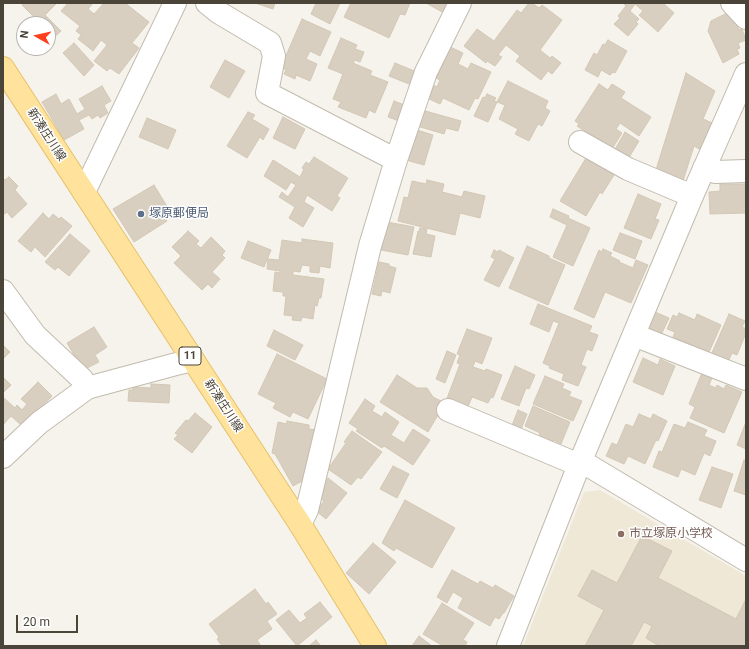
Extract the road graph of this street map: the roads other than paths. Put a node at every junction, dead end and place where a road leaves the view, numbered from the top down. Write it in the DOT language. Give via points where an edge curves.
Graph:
graph roads {
  1 [pos="176,3"];
  2 [pos="207,3"];
  3 [pos="460,3"];
  4 [pos="732,3"];
  5 [pos="746,18"];
  6 [pos="3,68"];
  7 [pos="746,74"];
  8 [pos="580,142"];
  9 [pos="396,160"];
  10 [pos="704,168"];
  11 [pos="746,172"];
  12 [pos="84,192"];
  13 [pos="692,196"];
  14 [pos="3,291"];
  15 [pos="634,335"];
  16 [pos="193,360"];
  17 [pos="746,379"];
  18 [pos="87,388"];
  19 [pos="448,410"];
  20 [pos="3,457"];
  21 [pos="580,463"];
  22 [pos="300,524"];
  23 [pos="746,560"];
  24 [pos="375,646"];
  25 [pos="508,646"];
  1 -- 12 [label="street"];
  2 -- 9 [label="street" via="270,43 274,56 267,93"];
  3 -- 9 [label="street" via="426,72"];
  4 -- 5 [label="street"];
  6 -- 12 [label="main road, 新湊庄川線 / 11"];
  7 -- 10 [label="street"];
  8 -- 13 [label="street" via="628,170"];
  9 -- 22 [label="street" via="370,246 307,510"];
  10 -- 11 [label="street" via="715,172"];
  10 -- 13 [label="street"];
  12 -- 16 [label="main road, 新湊庄川線 / 11"];
  13 -- 15 [label="street"];
  14 -- 18 [label="street" via="35,335 82,379"];
  15 -- 17 [label="street"];
  15 -- 21 [label="street"];
  16 -- 18 [label="street"];
  16 -- 22 [label="main road, 新湊庄川線 / 11"];
  18 -- 20 [label="street" via="39,423"];
  19 -- 21 [label="street"];
  21 -- 23 [label="street"];
  21 -- 25 [label="street"];
  22 -- 24 [label="main road, 新湊庄川線 / 11"];
}
